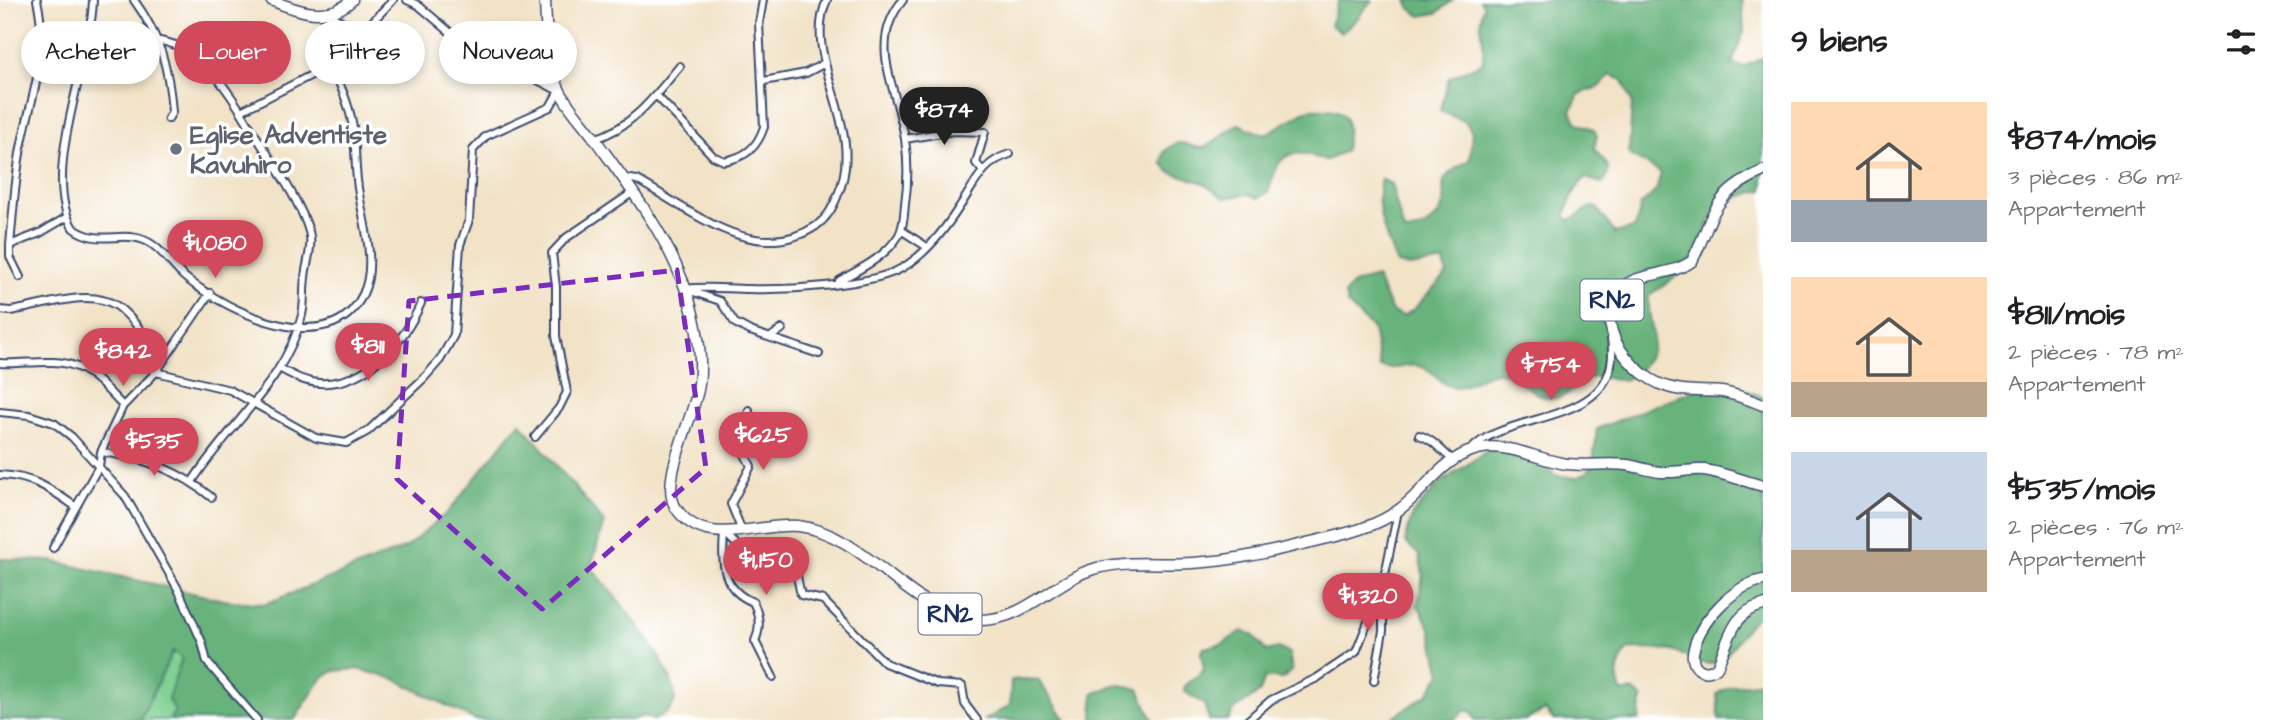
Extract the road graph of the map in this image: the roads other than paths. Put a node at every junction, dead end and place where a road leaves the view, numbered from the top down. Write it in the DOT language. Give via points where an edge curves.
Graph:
graph roads {
  1 [pos="37,0"];
  2 [pos="93,0"];
  3 [pos="134,0"];
  4 [pos="271,0"];
  5 [pos="352,0"];
  6 [pos="393,0"];
  7 [pos="407,0"];
  8 [pos="545,0"];
  9 [pos="764,0"];
  10 [pos="827,0"];
  11 [pos="903,0"];
  12 [pos="324,13"];
  13 [pos="147,21"];
  14 [pos="341,21"];
  15 [pos="372,21"];
  16 [pos="160,41"];
  17 [pos="825,63"];
  18 [pos="680,66"];
  19 [pos="305,78"];
  20 [pos="764,81"];
  21 [pos="339,84"];
  22 [pos="559,91"];
  23 [pos="656,95"];
  24 [pos="241,111"];
  25 [pos="946,113"];
  26 [pos="167,119"];
  27 [pos="949,132"];
  28 [pos="594,139"];
  29 [pos="905,139"];
  30 [pos="1010,154"];
  31 [pos="982,170"];
  32 [pos="1763,172"];
  33 [pos="622,177"];
  34 [pos="632,193"];
  35 [pos="67,218"];
  36 [pos="901,230"];
  37 [pos="10,245"];
  38 [pos="927,247"];
  39 [pos="20,276"];
  40 [pos="834,284"];
  41 [pos="685,289"];
  42 [pos="210,293"];
  43 [pos="421,303"];
  44 [pos="0,310"];
  45 [pos="1609,323"];
  46 [pos="298,329"];
  47 [pos="782,329"];
  48 [pos="772,336"];
  49 [pos="819,354"];
  50 [pos="164,359"];
  51 [pos="0,363"];
  52 [pos="279,368"];
  53 [pos="156,372"];
  54 [pos="253,403"];
  55 [pos="1763,405"];
  56 [pos="123,406"];
  57 [pos="749,410"];
  58 [pos="0,412"];
  59 [pos="1419,435"];
  60 [pos="535,437"];
  61 [pos="1469,451"];
  62 [pos="101,452"];
  63 [pos="1453,460"];
  64 [pos="99,466"];
  65 [pos="0,474"];
  66 [pos="192,482"];
  67 [pos="1763,486"];
  68 [pos="211,497"];
  69 [pos="76,507"];
  70 [pos="1398,511"];
  71 [pos="724,532"];
  72 [pos="743,533"];
  73 [pos="53,548"];
  74 [pos="1763,580"];
  75 [pos="1382,583"];
  76 [pos="1763,605"];
  77 [pos="773,677"];
  78 [pos="1374,681"];
  79 [pos="257,720"];
  80 [pos="977,720"];
  81 [pos="1248,720"];
  1 -- 37 [label="street" via="43,45 40,76 21,147"];
  2 -- 35 [label="street" via="90,39 64,152"];
  3 -- 13 [label="street"];
  4 -- 12 [label="highway" via="302,13"];
  5 -- 12 [label="highway"];
  6 -- 15 [label="street"];
  7 -- 22 [label="street" via="476,54"];
  8 -- 22 [label="highway, RN2"];
  9 -- 20 [label="street" via="759,23"];
  10 -- 17 [label="street" via="820,25"];
  11 -- 29 [label="street" via="888,22 884,48"];
  12 -- 14 [label="street"];
  16 -- 24 [label="street" via="177,43 196,57"];
  16 -- 26 [label="street" via="170,84 172,112"];
  17 -- 20 [label="street" via="797,76"];
  17 -- 33 [label="street" via="842,122 845,168 831,210 812,228 777,240 743,237 714,226 637,180"];
  18 -- 23 [label="street"];
  19 -- 24 [label="street"];
  20 -- 23 [label="street" via="764,127 759,142 749,153 724,161 696,142"];
  21 -- 46 [label="street" via="354,136 369,269 364,292 339,321"];
  22 -- 28 [label="highway, RN2"];
  22 -- 54 [label="street" via="550,107 486,135 473,150 454,335 425,377 368,431 346,443 316,439"];
  23 -- 28 [label="street" via="614,133"];
  24 -- 46 [label="street" via="310,235 311,255"];
  25 -- 27 [label="street"];
  27 -- 29 [label="street"];
  27 -- 31 [label="street" via="985,132 976,163"];
  28 -- 33 [label="highway, RN2"];
  29 -- 36 [label="street" via="907,190"];
  30 -- 31 [label="street"];
  31 -- 38 [label="street"];
  32 -- 45 [label="highway, RN2" via="1723,195 1692,261 1619,291 1612,300"];
  33 -- 34 [label="highway, RN2"];
  34 -- 41 [label="highway, RN2" via="673,257"];
  34 -- 60 [label="street" via="604,209 552,253 555,336 567,392"];
  35 -- 37 [label="street"];
  35 -- 42 [label="street" via="73,228 95,239 133,237 152,243 186,278"];
  36 -- 38 [label="street"];
  36 -- 40 [label="street" via="884,252"];
  37 -- 39 [label="street" via="10,257"];
  38 -- 40 [label="street" via="886,276"];
  40 -- 41 [label="street"];
  41 -- 48 [label="street" via="720,301 735,323"];
  41 -- 71 [label="highway, RN2" via="695,317 699,382 670,481 670,496 685,520"];
  42 -- 46 [label="street"];
  42 -- 50 [label="street"];
  43 -- 52 [label="street" via="413,322 383,358 345,379 318,383"];
  44 -- 50 [label="street" via="103,300 132,320"];
  45 -- 55 [label="highway, RN2" via="1614,340 1651,379 1668,387 1724,393"];
  45 -- 61 [label="street" via="1613,353 1596,394 1561,413 1487,437"];
  46 -- 52 [label="street"];
  47 -- 48 [label="street"];
  48 -- 49 [label="street"];
  50 -- 53 [label="street"];
  51 -- 56 [label="street" via="78,367"];
  52 -- 54 [label="street"];
  53 -- 54 [label="street" via="220,387"];
  53 -- 56 [label="street"];
  54 -- 66 [label="street" via="212,449"];
  56 -- 62 [label="street"];
  57 -- 72 [label="street" via="741,447 751,466 731,504"];
  58 -- 64 [label="street" via="54,423"];
  59 -- 63 [label="street" via="1430,438"];
  61 -- 63 [label="highway, RN2"];
  61 -- 67 [label="highway, RN2" via="1494,446 1561,463 1708,471"];
  62 -- 64 [label="street"];
  62 -- 66 [label="street" via="127,455"];
  63 -- 70 [label="highway, RN2"];
  64 -- 69 [label="street"];
  64 -- 79 [label="street" via="125,496 156,548 202,642 207,662"];
  65 -- 69 [label="street" via="22,475 44,484"];
  66 -- 68 [label="street"];
  69 -- 73 [label="street"];
  70 -- 72 [label="highway, RN2" via="1365,528 1265,553 1092,569 1030,607 1000,618 977,620 952,615 930,603 863,553 827,533 797,526"];
  70 -- 75 [label="street"];
  71 -- 72 [label="highway, RN2"];
  71 -- 77 [label="street" via="726,578 738,596 752,601 758,612 755,641"];
  71 -- 80 [label="street" via="770,564 796,572 801,595 823,600 885,663 938,684 962,686 965,704"];
  74 -- 76 [label="highway" via="1732,593 1722,603 1697,643 1693,655 1697,668 1704,672 1717,667 1738,618"];
  75 -- 78 [label="street" via="1383,631"];
  75 -- 81 [label="street" via="1363,640 1349,659 1271,700"];
}
